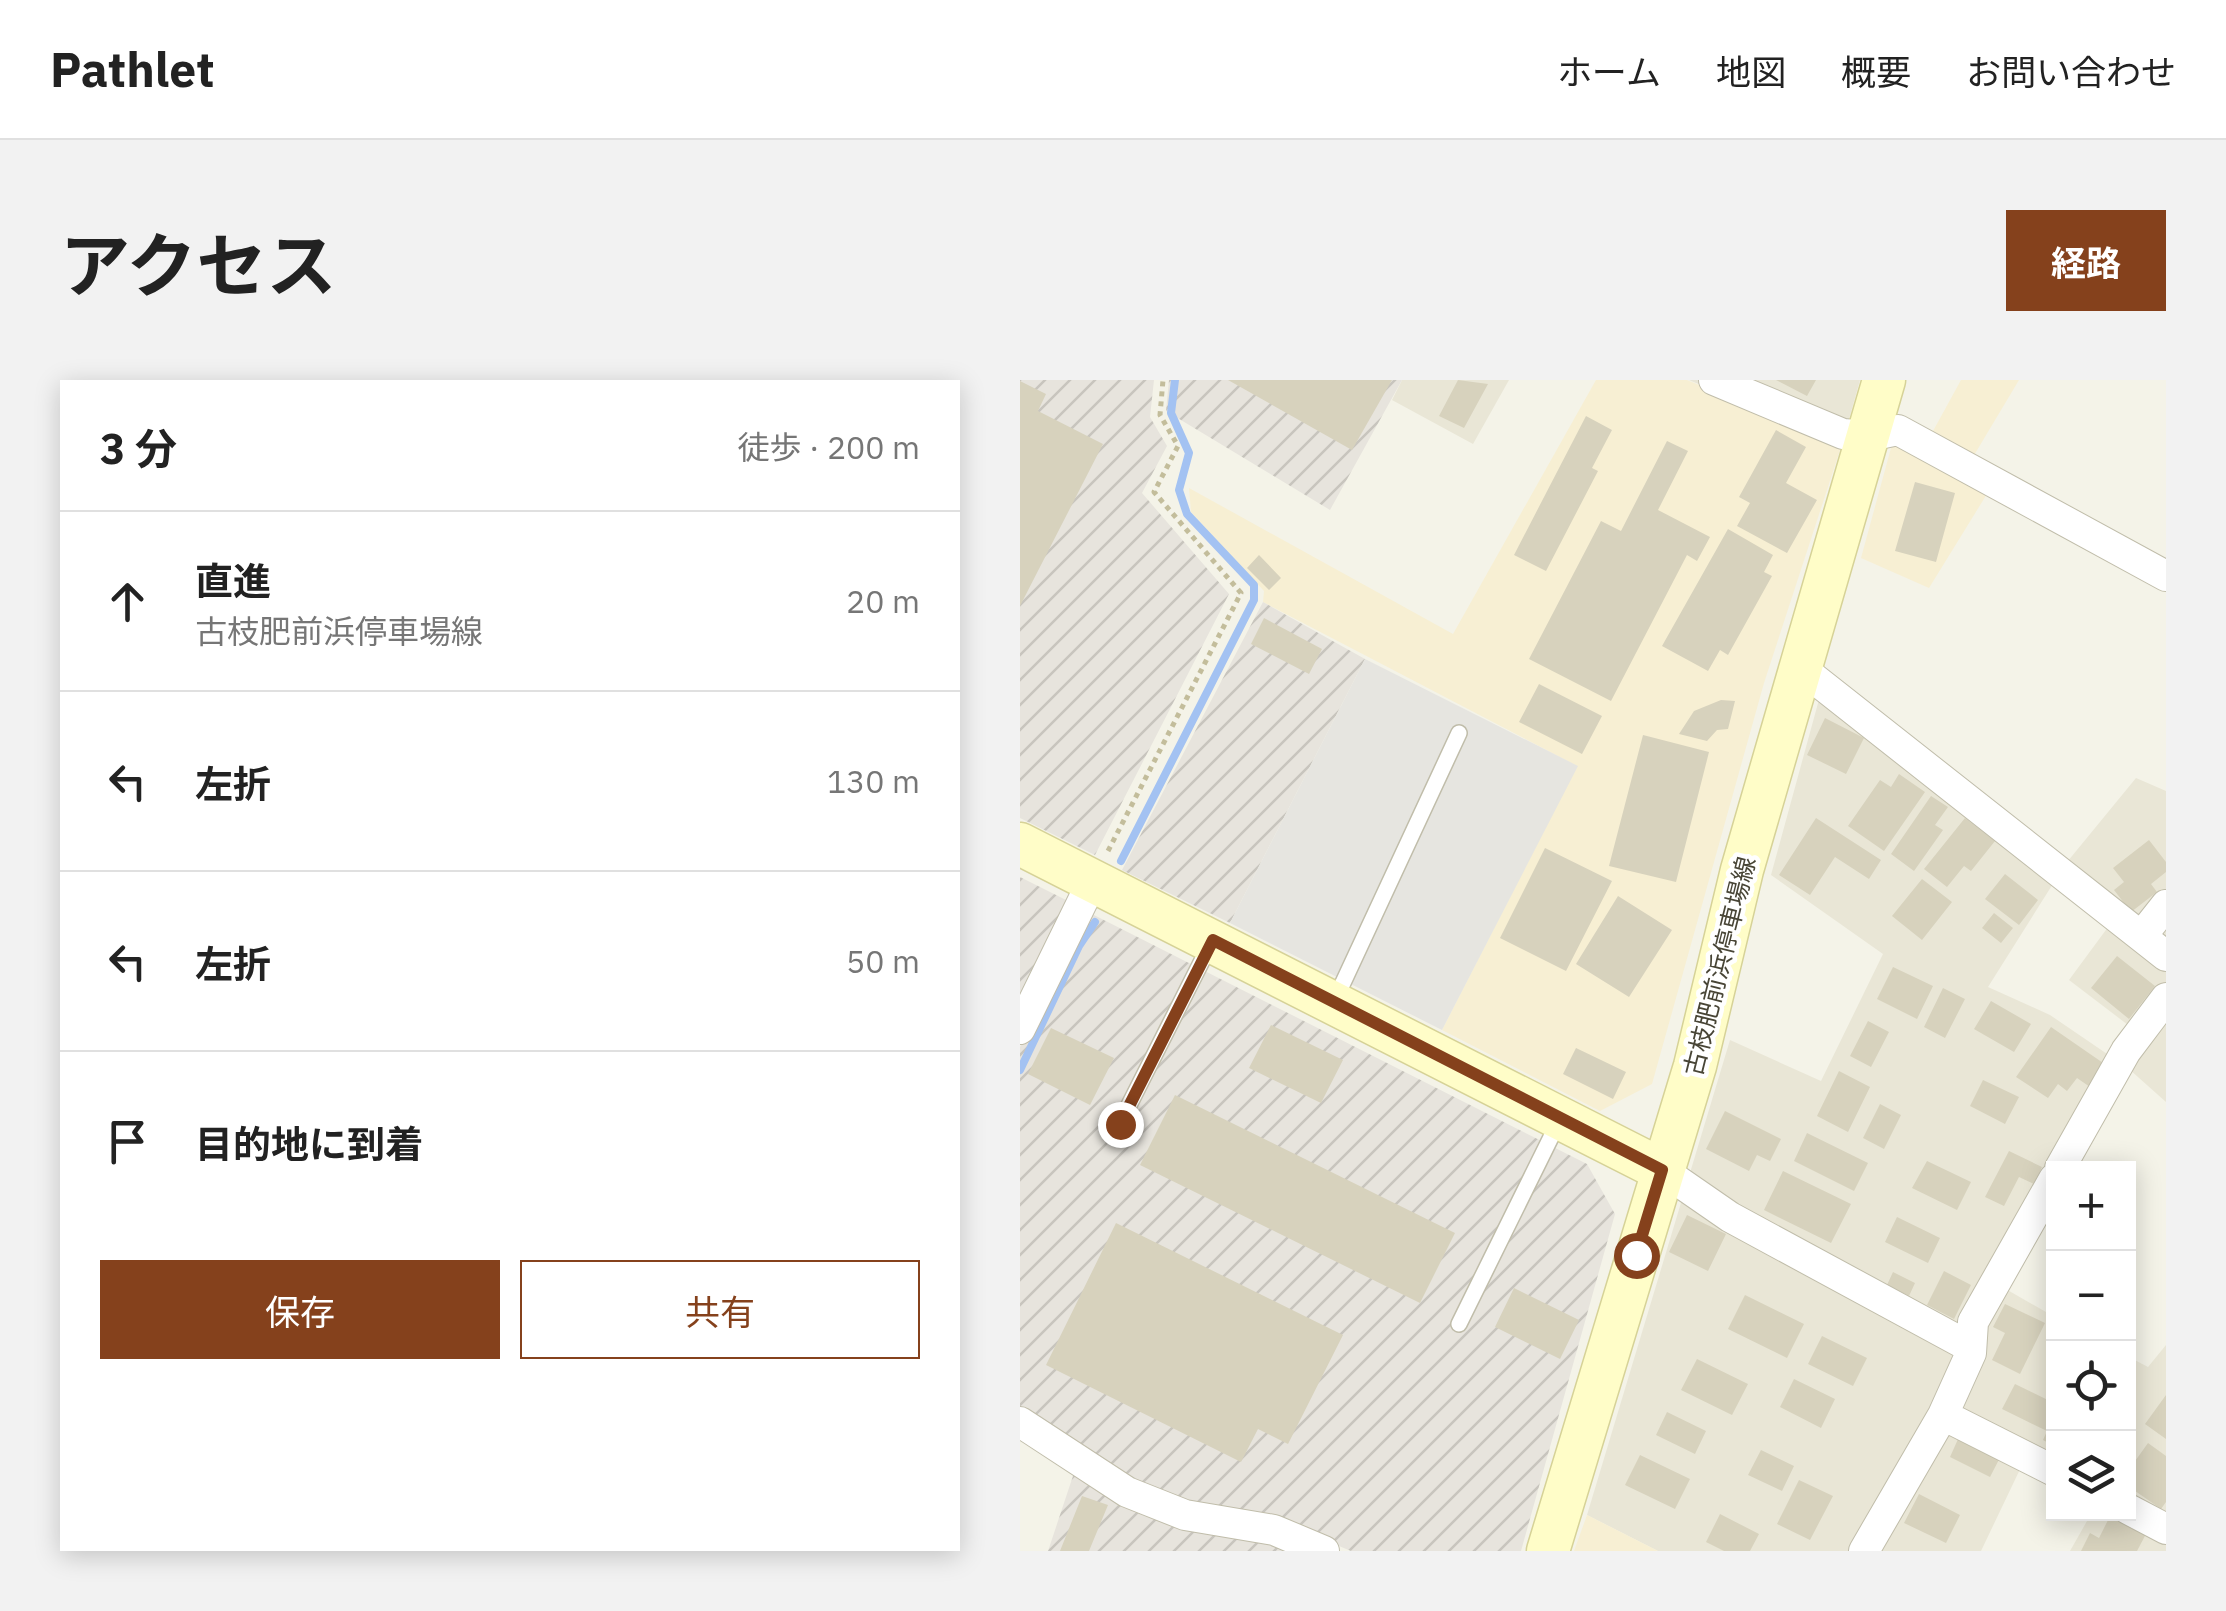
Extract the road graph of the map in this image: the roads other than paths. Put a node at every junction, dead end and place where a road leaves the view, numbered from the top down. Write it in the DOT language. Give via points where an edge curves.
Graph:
graph roads {
  1 [pos="1714,380"];
  2 [pos="1884,380"];
  3 [pos="1869,436"];
  4 [pos="2166,576"];
  5 [pos="1802,669"];
  6 [pos="1460,733"];
  7 [pos="1020,844"];
  8 [pos="1093,880"];
  9 [pos="2166,904"];
  10 [pos="2142,934"];
  11 [pos="1213,940"];
  12 [pos="2166,956"];
  13 [pos="2166,998"];
  14 [pos="1335,1000"];
  15 [pos="1020,1029"];
  16 [pos="1561,1118"];
  17 [pos="1120,1124"];
  18 [pos="2064,1161"];
  19 [pos="1662,1170"];
  20 [pos="2046,1193"];
  21 [pos="1460,1324"];
  22 [pos="1970,1347"];
  23 [pos="1943,1414"];
  24 [pos="1020,1422"];
  25 [pos="2046,1467"];
  26 [pos="2136,1514"];
  27 [pos="2166,1528"];
  28 [pos="1324,1551"];
  29 [pos="1548,1551"];
  30 [pos="1864,1551"];
  1 -- 3 [label="street" via="1843,434"];
  2 -- 3 [label="main road, 古枝肥前浜停車場線"];
  3 -- 4 [label="street" via="1898,430"];
  3 -- 5 [label="main road, 古枝肥前浜停車場線"];
  5 -- 10 [label="street"];
  5 -- 19 [label="main road, 古枝肥前浜停車場線"];
  6 -- 14 [label="lane"];
  7 -- 8 [label="main road"];
  8 -- 11 [label="main road"];
  8 -- 15 [label="street"];
  9 -- 10 [label="street"];
  10 -- 12 [label="street"];
  11 -- 14 [label="main road"];
  11 -- 17 [label="lane"];
  13 -- 18 [label="street" via="2126,1052"];
  14 -- 16 [label="main road"];
  16 -- 19 [label="main road"];
  16 -- 21 [label="lane"];
  19 -- 22 [label="street" via="1730,1218"];
  19 -- 29 [label="main road, 古枝肥前浜停車場線"];
  20 -- 22 [label="street" via="1972,1322"];
  22 -- 23 [label="street"];
  23 -- 25 [label="street"];
  23 -- 30 [label="street"];
  24 -- 28 [label="street" via="1127,1492 1184,1514 1274,1530"];
  26 -- 27 [label="street"];
}
